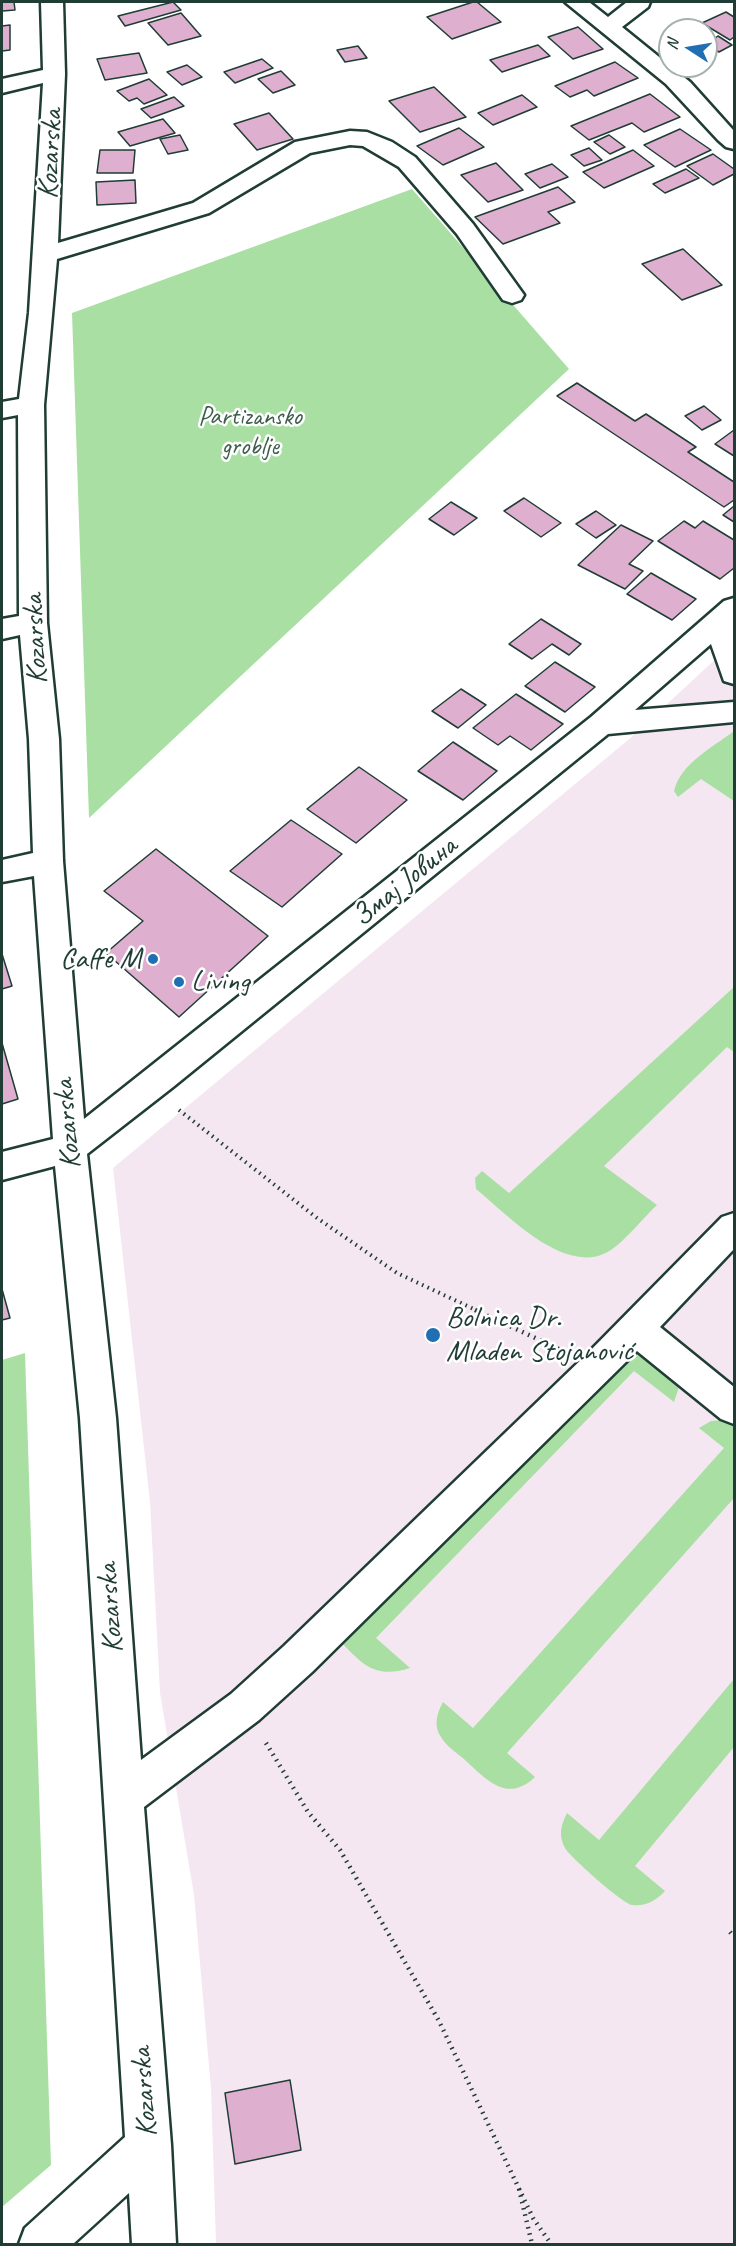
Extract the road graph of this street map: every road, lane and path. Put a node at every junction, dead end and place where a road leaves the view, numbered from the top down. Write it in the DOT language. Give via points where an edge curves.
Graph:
graph roads {
  1 [pos="52,2"];
  2 [pos="576,2"];
  3 [pos="640,2"];
  4 [pos="608,28"];
  5 [pos="54,74"];
  6 [pos="2,86"];
  7 [pos="735,142"];
  8 [pos="46,254"];
  9 [pos="512,295"];
  10 [pos="16,408"];
  11 [pos="729,614"];
  12 [pos="33,623"];
  13 [pos="2,629"];
  14 [pos="735,674"];
  15 [pos="735,712"];
  16 [pos="602,724"];
  17 [pos="48,861"];
  18 [pos="2,872"];
  19 [pos="149,1086"];
  20 [pos="70,1148"];
  21 [pos="2,1166"];
  22 [pos="735,1227"];
  23 [pos="636,1329"];
  24 [pos="598,1367"];
  25 [pos="735,1408"];
  26 [pos="245,1707"];
  27 [pos="123,1798"];
  28 [pos="730,1932"];
  29 [pos="735,1937"];
  30 [pos="149,2145"];
  31 [pos="516,2179"];
  32 [pos="40,2244"];
  33 [pos="154,2244"];
  34 [pos="532,2244"];
  35 [pos="550,2244"];
  1 -- 5 [label="street, Kozarska"];
  2 -- 4 [label="street"];
  3 -- 4 [label="street"];
  4 -- 7 [label="street" via="674,79 717,129"];
  5 -- 6 [label="street"];
  5 -- 8 [label="street, Kozarska"];
  8 -- 9 [label="street" via="201,208 303,147 350,138 384,147 407,162 465,229"];
  8 -- 10 [label="street, Kozarska"];
  10 -- 12 [label="street, Kozarska"];
  11 -- 14 [label="street" via="724,645"];
  11 -- 16 [label="street, Змај Јовина"];
  12 -- 13 [label="street"];
  12 -- 17 [label="street, Kozarska" via="44,739"];
  15 -- 16 [label="street"];
  16 -- 19 [label="street, Змај Јовина"];
  17 -- 18 [label="street"];
  17 -- 20 [label="street, Kozarska"];
  19 -- 20 [label="street, Змај Јовина"];
  19 -- 24 [label="path" via="317,1218 397,1273"];
  20 -- 21 [label="street"];
  20 -- 27 [label="street, Kozarska" via="98,1418"];
  22 -- 23 [label="street"];
  23 -- 24 [label="street"];
  23 -- 25 [label="street"];
  24 -- 26 [label="street"];
  26 -- 27 [label="street"];
  26 -- 31 [label="path" via="308,1812 340,1850 439,2021"];
  27 -- 30 [label="street, Kozarska"];
  28 -- 29 [label="path"];
  30 -- 32 [label="street"];
  30 -- 33 [label="street, Kozarska"];
  31 -- 34 [label="path"];
  31 -- 35 [label="path" via="533,2218"];
}
